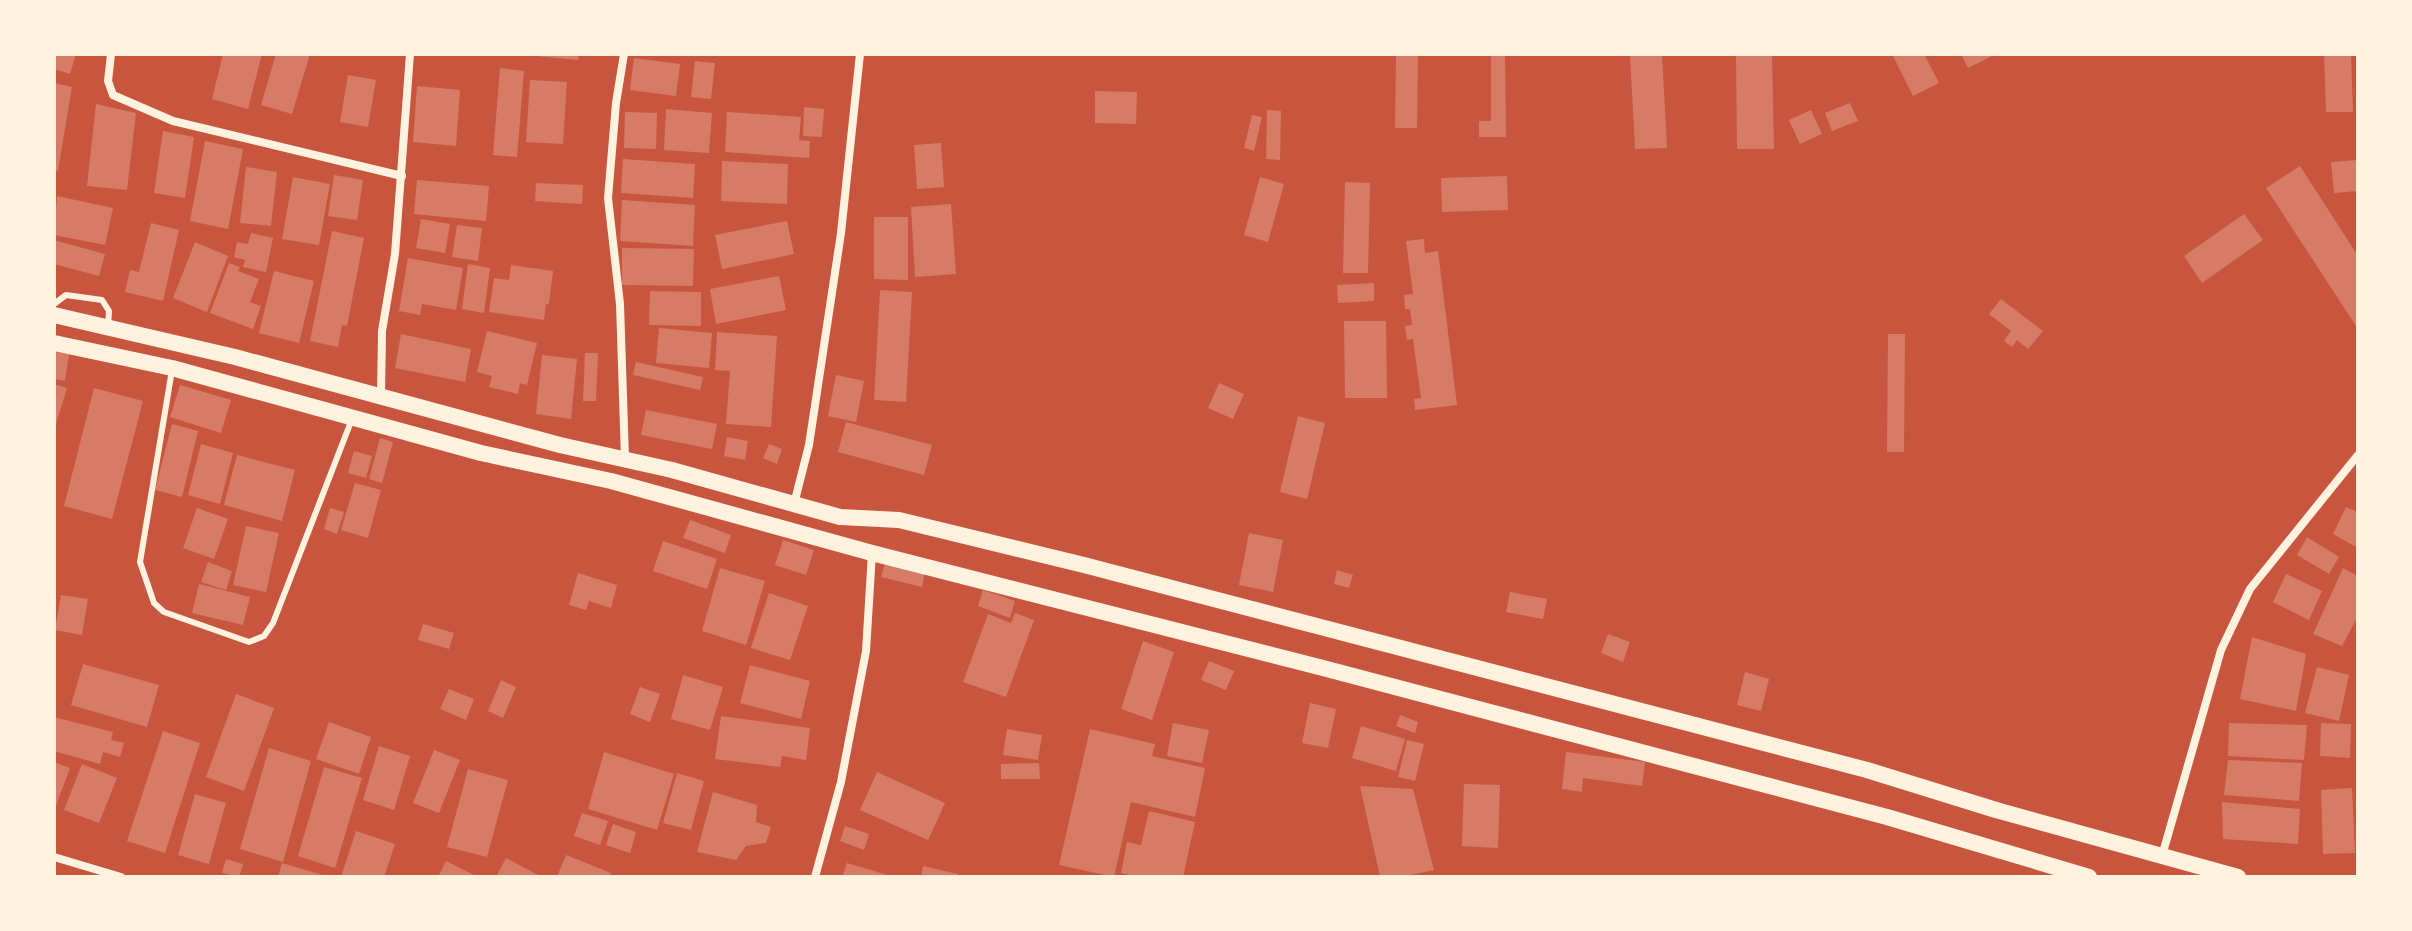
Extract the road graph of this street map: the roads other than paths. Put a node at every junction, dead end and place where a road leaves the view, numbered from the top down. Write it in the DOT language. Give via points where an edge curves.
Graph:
graph roads {
  1 [pos="111,54"];
  2 [pos="410,54"];
  3 [pos="624,54"];
  4 [pos="860,54"];
  5 [pos="402,176"];
  6 [pos="54,304"];
  7 [pos="54,315"];
  8 [pos="107,328"];
  9 [pos="54,343"];
  10 [pos="172,368"];
  11 [pos="381,397"];
  12 [pos="352,419"];
  13 [pos="2358,455"];
  14 [pos="625,460"];
  15 [pos="794,505"];
  16 [pos="872,553"];
  17 [pos="54,857"];
  18 [pos="2162,857"];
  19 [pos="121,877"];
  20 [pos="815,877"];
  21 [pos="2089,877"];
  22 [pos="2238,877"];
  1 -- 5 [label="street" via="108,81 113,95 131,105 173,121"];
  2 -- 5 [label="street"];
  3 -- 14 [label="street" via="608,198 620,304"];
  4 -- 15 [label="street" via="841,233 809,445"];
  5 -- 11 [label="street" via="382,331"];
  6 -- 8 [label="lane" via="66,295 102,300 109,311"];
  7 -- 8 [label="main road"];
  8 -- 11 [label="main road"];
  9 -- 10 [label="main road"];
  10 -- 12 [label="main road"];
  10 -- 12 [label="lane" via="140,562 154,603 164,612 249,642 264,636 273,623"];
  11 -- 14 [label="main road"];
  12 -- 16 [label="main road" via="611,481"];
  13 -- 18 [label="street" via="2250,589 2221,650"];
  14 -- 15 [label="main road"];
  15 -- 18 [label="main road" via="840,517 899,520 1084,565 1867,770"];
  16 -- 20 [label="street" via="866,651 841,782"];
  16 -- 21 [label="main road" via="1887,817"];
  17 -- 19 [label="street"];
  18 -- 22 [label="main road"];
}
